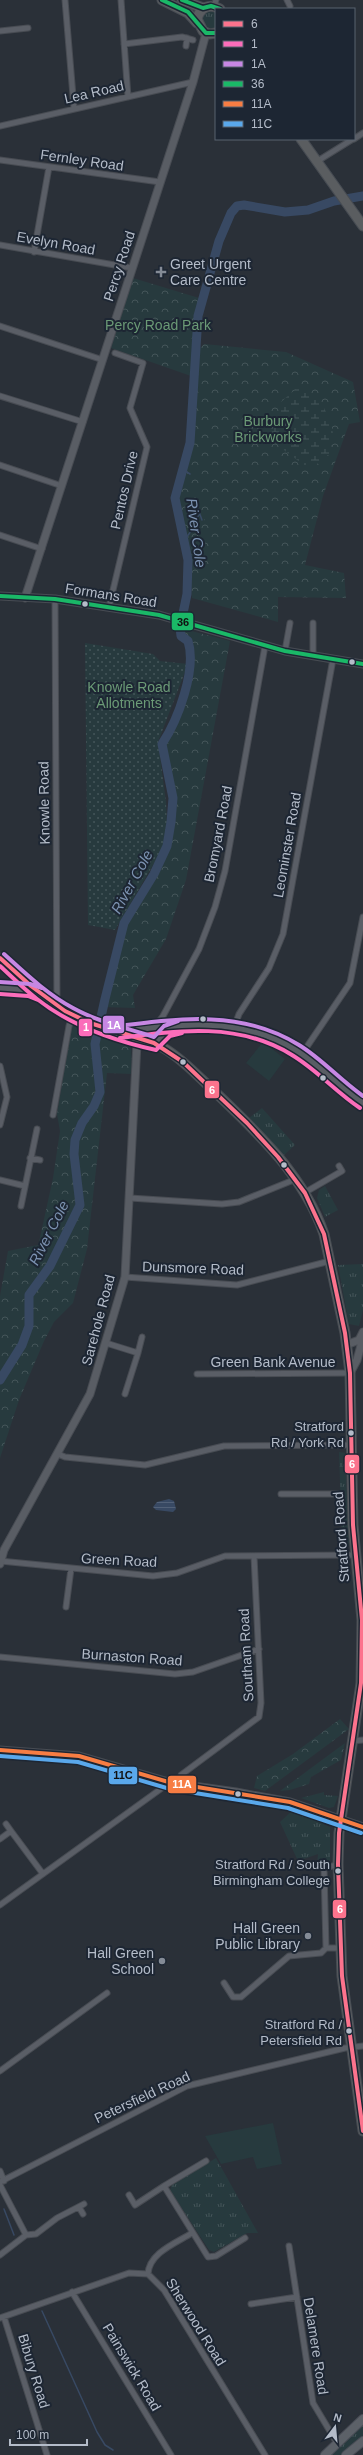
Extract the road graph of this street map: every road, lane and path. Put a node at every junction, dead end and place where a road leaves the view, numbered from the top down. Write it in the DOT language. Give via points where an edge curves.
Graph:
graph roads {
  1 [pos="65,0"];
  2 [pos="121,0"];
  3 [pos="162,0"];
  4 [pos="182,0"];
  5 [pos="287,0"];
  6 [pos="217,5"];
  7 [pos="290,6"];
  8 [pos="203,8"];
  9 [pos="197,23"];
  10 [pos="28,28"];
  11 [pos="0,31"];
  12 [pos="206,33"];
  13 [pos="215,33"];
  14 [pos="187,38"];
  15 [pos="193,40"];
  16 [pos="124,44"];
  17 [pos="186,46"];
  18 [pos="193,82"];
  19 [pos="128,97"];
  20 [pos="74,108"];
  21 [pos="0,126"];
  22 [pos="302,140"];
  23 [pos="352,140"];
  24 [pos="0,160"];
  25 [pos="316,162"];
  26 [pos="49,167"];
  27 [pos="160,182"];
  28 [pos="352,209"];
  29 [pos="363,217"];
  30 [pos="363,226"];
  31 [pos="0,245"];
  32 [pos="34,252"];
  33 [pos="132,268"];
  34 [pos="0,326"];
  35 [pos="115,353"];
  36 [pos="103,360"];
  37 [pos="0,396"];
  38 [pos="83,422"];
  39 [pos="0,465"];
  40 [pos="62,486"];
  41 [pos="0,536"];
  42 [pos="42,549"];
  43 [pos="0,596"];
  44 [pos="25,598"];
  45 [pos="55,599"];
  46 [pos="109,608"];
  47 [pos="313,623"];
  48 [pos="290,624"];
  49 [pos="265,646"];
  50 [pos="285,651"];
  51 [pos="313,656"];
  52 [pos="333,659"];
  53 [pos="363,664"];
  54 [pos="363,917"];
  55 [pos="0,958"];
  56 [pos="0,988"];
  57 [pos="41,994"];
  58 [pos="57,1006"];
  59 [pos="73,1015"];
  60 [pos="163,1016"];
  61 [pos="185,1025"];
  62 [pos="235,1025"];
  63 [pos="171,1027"];
  64 [pos="154,1028"];
  65 [pos="119,1032"];
  66 [pos="134,1036"];
  67 [pos="156,1044"];
  68 [pos="302,1054"];
  69 [pos="0,1066"];
  70 [pos="362,1099"];
  71 [pos="54,1115"];
  72 [pos="0,1125"];
  73 [pos="37,1129"];
  74 [pos="30,1158"];
  75 [pos="40,1160"];
  76 [pos="339,1166"];
  77 [pos="296,1179"];
  78 [pos="0,1180"];
  79 [pos="25,1186"];
  80 [pos="304,1193"];
  81 [pos="130,1198"];
  82 [pos="21,1206"];
  83 [pos="330,1261"];
  84 [pos="125,1277"];
  85 [pos="363,1331"];
  86 [pos="142,1337"];
  87 [pos="361,1340"];
  88 [pos="346,1341"];
  89 [pos="106,1343"];
  90 [pos="138,1353"];
  91 [pos="350,1373"];
  92 [pos="196,1374"];
  93 [pos="125,1394"];
  94 [pos="351,1445"];
  95 [pos="58,1454"];
  96 [pos="282,1494"];
  97 [pos="338,1494"];
  98 [pos="355,1555"];
  99 [pos="254,1556"];
  100 [pos="0,1562"];
  101 [pos="71,1569"];
  102 [pos="66,1607"];
  103 [pos="363,1620"];
  104 [pos="258,1649"];
  105 [pos="0,1657"];
  106 [pos="363,1664"];
  107 [pos="357,1740"];
  108 [pos="0,1750"];
  109 [pos="166,1781"];
  110 [pos="178,1784"];
  111 [pos="341,1819"];
  112 [pos="6,1824"];
  113 [pos="363,1827"];
  114 [pos="11,1831"];
  115 [pos="0,1839"];
  116 [pos="338,1864"];
  117 [pos="43,1874"];
  118 [pos="0,1905"];
  119 [pos="326,1948"];
  120 [pos="341,1948"];
  121 [pos="223,1983"];
  122 [pos="107,1993"];
  123 [pos="363,2046"];
  124 [pos="351,2047"];
  125 [pos="0,2071"];
  126 [pos="363,2131"];
  127 [pos="206,2161"];
  128 [pos="0,2171"];
  129 [pos="1,2183"];
  130 [pos="164,2186"];
  131 [pos="129,2196"];
  132 [pos="83,2214"];
  133 [pos="192,2233"];
  134 [pos="26,2235"];
  135 [pos="245,2238"];
  136 [pos="289,2246"];
  137 [pos="0,2254"];
  138 [pos="148,2274"];
  139 [pos="72,2292"];
  140 [pos="297,2297"];
  141 [pos="251,2304"];
  142 [pos="2,2318"];
  143 [pos="363,2420"];
  144 [pos="363,2440"];
  145 [pos="338,2443"];
  146 [pos="47,2455"];
  147 [pos="171,2455"];
  148 [pos="265,2455"];
  149 [pos="325,2455"];
  150 [pos="346,2455"];
  1 -- 20 [label="street"];
  2 -- 16 [label="street"];
  3 -- 9 [label="highway" via="188,13"];
  4 -- 8 [label="highway"];
  5 -- 7 [label="street"];
  6 -- 8 [label="highway"];
  8 -- 9 [label="highway" via="198,15"];
  9 -- 12 [label="highway"];
  10 -- 11 [label="street"];
  12 -- 13 [label="highway"];
  12 -- 18 [label="street, Percy Road"];
  14 -- 15 [label="street"];
  14 -- 16 [label="street"];
  14 -- 17 [label="street"];
  16 -- 19 [label="street"];
  18 -- 19 [label="street, Lea Road"];
  18 -- 27 [label="street, Percy Road"];
  19 -- 20 [label="street, Lea Road"];
  20 -- 21 [label="street, Lea Road"];
  22 -- 25 [label="highway"];
  23 -- 25 [label="street"];
  24 -- 26 [label="street, Fernley Road"];
  25 -- 28 [label="highway"];
  26 -- 27 [label="street, Fernley Road"];
  26 -- 32 [label="street"];
  27 -- 33 [label="street, Percy Road"];
  28 -- 29 [label="highway"];
  28 -- 30 [label="highway"];
  31 -- 32 [label="street, Evelyn Road"];
  32 -- 33 [label="street, Evelyn Road"];
  33 -- 36 [label="street, Percy Road"];
  34 -- 36 [label="street"];
  35 -- 46 [label="street, Pentos Drive" via="143,364 130,408 147,447"];
  36 -- 38 [label="street, Percy Road"];
  37 -- 38 [label="street"];
  38 -- 40 [label="street, Percy Road"];
  39 -- 40 [label="street"];
  40 -- 42 [label="street, Percy Road"];
  41 -- 42 [label="street"];
  42 -- 44 [label="street, Percy Road"];
  43 -- 44 [label="street, Formans Road"];
  44 -- 45 [label="street, Formans Road"];
  45 -- 46 [label="street, Formans Road"];
  45 -- 58 [label="street, Knowle Road"];
  46 -- 49 [label="street, Formans Road" via="175,619"];
  47 -- 51 [label="street"];
  48 -- 50 [label="street"];
  49 -- 50 [label="street, Formans Road"];
  49 -- 60 [label="street, Bromyard Road" via="225,871 199,949"];
  50 -- 51 [label="street, Formans Road"];
  51 -- 52 [label="street, Formans Road"];
  52 -- 53 [label="street, Formans Road"];
  52 -- 62 [label="street, Leominster Road" via="283,934 269,968 239,1014"];
  54 -- 68 [label="street" via="350,983"];
  55 -- 57 [label="highway, Stratford Road"];
  56 -- 57 [label="street" via="29,990"];
  57 -- 58 [label="highway, Stratford Road"];
  58 -- 59 [label="highway, Stratford Road"];
  59 -- 65 [label="highway, Stratford Road"];
  59 -- 71 [label="street"];
  60 -- 63 [label="street"];
  60 -- 64 [label="street, Bromyard Road"];
  61 -- 62 [label="street"];
  61 -- 63 [label="street"];
  61 -- 67 [label="street" via="168,1031"];
  62 -- 68 [label="street" via="253,1029 282,1041"];
  63 -- 64 [label="street"];
  64 -- 65 [label="street"];
  65 -- 66 [label="highway, Stratford Road"];
  66 -- 67 [label="highway, Stratford Road"];
  66 -- 81 [label="street, Sarehole Road" via="137,1043"];
  67 -- 77 [label="highway, Stratford Road" via="189,1068 220,1097 277,1155"];
  68 -- 70 [label="street"];
  69 -- 72 [label="street" via="7,1097"];
  73 -- 74 [label="street"];
  74 -- 75 [label="street"];
  74 -- 79 [label="street"];
  76 -- 80 [label="street" via="342,1171"];
  77 -- 80 [label="highway, Stratford Road"];
  77 -- 81 [label="street" via="239,1202 222,1204"];
  78 -- 79 [label="street"];
  79 -- 82 [label="street"];
  80 -- 83 [label="highway, Stratford Road" via="320,1220"];
  81 -- 84 [label="street, Sarehole Road"];
  83 -- 84 [label="street, Dunsmore Road" via="237,1285"];
  83 -- 88 [label="highway, Stratford Road"];
  84 -- 89 [label="street, Sarehole Road"];
  85 -- 87 [label="street"];
  86 -- 90 [label="street"];
  87 -- 88 [label="street"];
  87 -- 91 [label="street"];
  88 -- 91 [label="highway, Stratford Road"];
  89 -- 90 [label="street"];
  89 -- 95 [label="street, Sarehole Road" via="90,1394"];
  90 -- 93 [label="street"];
  91 -- 92 [label="street, Green Bank Avenue"];
  91 -- 94 [label="highway, Stratford Road"];
  94 -- 95 [label="street" via="224,1446 145,1465 65,1457"];
  94 -- 98 [label="highway, Stratford Road"];
  95 -- 100 [label="street, Sarehole Road" via="4,1550"];
  96 -- 97 [label="street"];
  98 -- 99 [label="street, Green Road"];
  98 -- 103 [label="highway, Stratford Road"];
  99 -- 101 [label="street, Green Road" via="225,1556 177,1573 153,1576"];
  99 -- 104 [label="street, Southam Road"];
  100 -- 101 [label="street, Green Road"];
  101 -- 102 [label="street"];
  103 -- 106 [label="highway, Stratford Road"];
  104 -- 105 [label="street, Burnaston Road" via="194,1672 175,1674"];
  104 -- 110 [label="street, Southam Road" via="261,1703 259,1717 181,1775"];
  106 -- 107 [label="highway, Stratford Road"];
  107 -- 111 [label="highway, Stratford Road"];
  108 -- 109 [label="street" via="67,1754"];
  109 -- 110 [label="street"];
  109 -- 117 [label="street" via="162,1788"];
  110 -- 111 [label="street" via="274,1799"];
  111 -- 113 [label="street"];
  111 -- 116 [label="highway, Stratford Road"];
  112 -- 114 [label="street"];
  114 -- 115 [label="street"];
  114 -- 117 [label="street"];
  116 -- 119 [label="street" via="324,1869"];
  116 -- 120 [label="highway, Stratford Road"];
  117 -- 118 [label="street"];
  119 -- 120 [label="street"];
  119 -- 121 [label="street" via="321,1953 289,1956 240,1997 233,1997"];
  120 -- 124 [label="highway, Stratford Road"];
  122 -- 125 [label="street"];
  123 -- 124 [label="street, Petersfield Road"];
  124 -- 126 [label="highway, Stratford Road"];
  124 -- 129 [label="street, Petersfield Road" via="187,2086"];
  127 -- 130 [label="street"];
  128 -- 129 [label="street"];
  129 -- 134 [label="street"];
  130 -- 131 [label="street" via="137,2207"];
  130 -- 133 [label="street"];
  132 -- 134 [label="street" via="82,2206 57,2218 36,2234"];
  133 -- 135 [label="street" via="207,2259"];
  133 -- 138 [label="street" via="160,2253 148,2267"];
  134 -- 137 [label="street"];
  136 -- 140 [label="street, Delamere Road"];
  138 -- 139 [label="street, Sherwood Road" via="134,2272"];
  138 -- 148 [label="street, Sherwood Road" via="164,2290"];
  139 -- 142 [label="street, Sherwood Road"];
  139 -- 147 [label="street, Painswick Road"];
  140 -- 141 [label="street"];
  140 -- 145 [label="street, Delamere Road" via="313,2403"];
  142 -- 146 [label="street, Bibury Road"];
  143 -- 145 [label="main road"];
  144 -- 150 [label="main road"];
  145 -- 149 [label="main road"];
}
